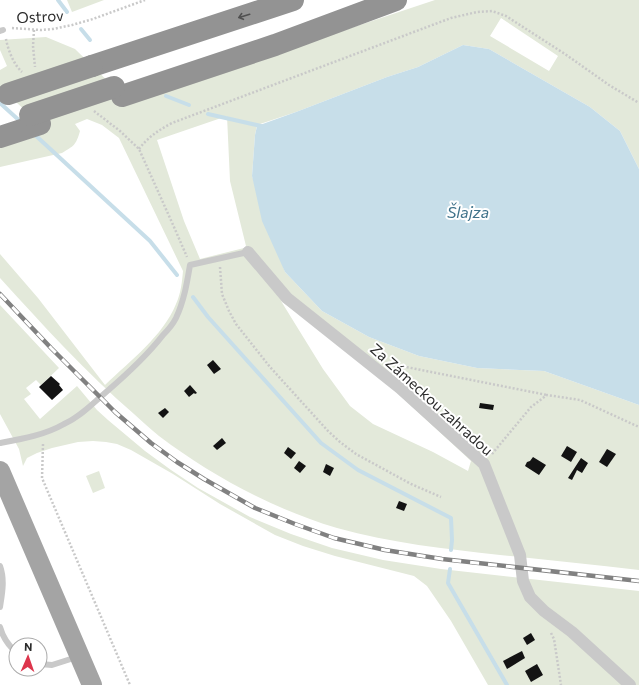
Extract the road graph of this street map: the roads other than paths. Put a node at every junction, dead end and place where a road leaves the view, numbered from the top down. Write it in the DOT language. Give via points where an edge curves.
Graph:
graph roads {
  1 [pos="293,0"];
  2 [pos="376,0"];
  3 [pos="396,0"];
  4 [pos="3,92"];
  5 [pos="118,92"];
  6 [pos="35,119"];
  7 [pos="0,124"];
  8 [pos="0,137"];
  9 [pos="248,252"];
  10 [pos="0,443"];
  11 [pos="0,470"];
  12 [pos="0,566"];
  13 [pos="0,608"];
  14 [pos="0,627"];
  15 [pos="8,644"];
  16 [pos="80,656"];
  17 [pos="48,665"];
  18 [pos="92,685"];
  19 [pos="630,685"];
  1 -- 4 [label="highway, one-way" via="87,62"];
  2 -- 5 [label="highway" via="277,32"];
  3 -- 5 [label="highway" via="275,45"];
  5 -- 6 [label="highway, bridge"];
  6 -- 7 [label="highway"];
  6 -- 8 [label="highway"];
  9 -- 10 [label="lane" via="190,265 182,302 175,320 156,345 76,418 34,436"];
  9 -- 19 [label="street, Za Zámeckou zahradou" via="286,298 400,388 484,464 520,555 523,581 530,597"];
  11 -- 16 [label="main road"];
  12 -- 13 [label="lane" via="3,583"];
  14 -- 15 [label="lane"];
  16 -- 17 [label="lane"];
  16 -- 18 [label="main road"];
}
